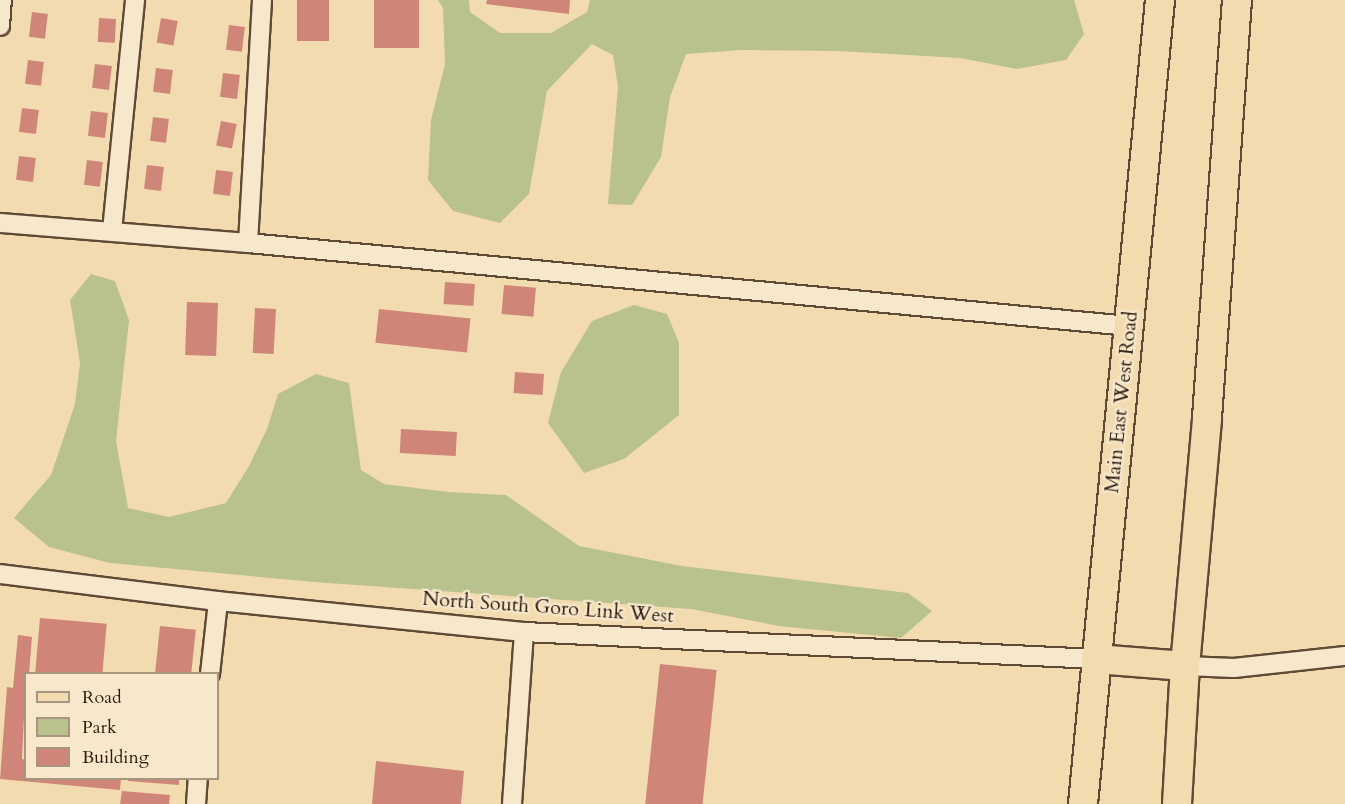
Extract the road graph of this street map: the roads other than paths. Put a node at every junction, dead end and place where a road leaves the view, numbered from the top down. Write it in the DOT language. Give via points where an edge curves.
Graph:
graph roads {
  1 [pos="2,0"];
  2 [pos="135,0"];
  3 [pos="262,0"];
  4 [pos="1160,0"];
  5 [pos="1237,0"];
  6 [pos="0,26"];
  7 [pos="0,223"];
  8 [pos="112,231"];
  9 [pos="248,243"];
  10 [pos="1129,326"];
  11 [pos="0,574"];
  12 [pos="218,601"];
  13 [pos="524,632"];
  14 [pos="1345,656"];
  15 [pos="1096,659"];
  16 [pos="1185,666"];
  17 [pos="210,672"];
  18 [pos="198,780"];
  19 [pos="196,804"];
  20 [pos="512,804"];
  21 [pos="1083,804"];
  22 [pos="1177,804"];
  1 -- 6 [label="street"];
  2 -- 8 [label="street"];
  3 -- 9 [label="street"];
  4 -- 10 [label="main road, Main East West Road"];
  5 -- 16 [label="main road"];
  7 -- 8 [label="street"];
  8 -- 9 [label="street"];
  9 -- 10 [label="street"];
  10 -- 15 [label="main road, Main East West Road"];
  11 -- 12 [label="street, North South Goro Link West"];
  12 -- 13 [label="street, North South Goro Link West"];
  12 -- 17 [label="street"];
  13 -- 15 [label="street, North South Goro Link West"];
  13 -- 20 [label="street"];
  14 -- 16 [label="street" via="1234,668"];
  15 -- 16 [label="main road"];
  15 -- 21 [label="main road, Main East West Road"];
  16 -- 22 [label="main road"];
  18 -- 19 [label="street"];
}
